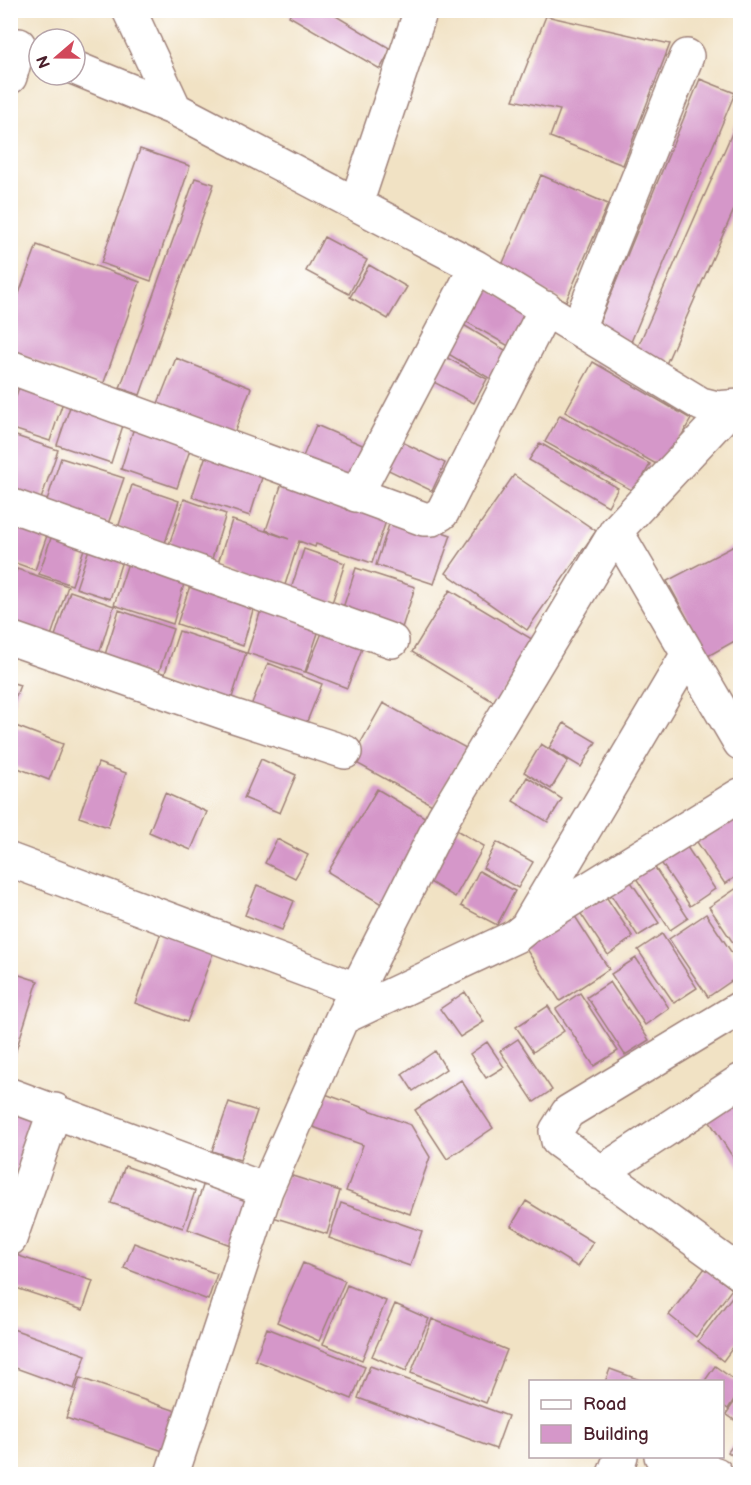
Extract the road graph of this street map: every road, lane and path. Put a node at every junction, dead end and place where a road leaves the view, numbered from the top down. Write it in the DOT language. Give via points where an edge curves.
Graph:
graph roads {
  1 [pos="129,10"];
  2 [pos="421,10"];
  3 [pos="23,46"];
  4 [pos="687,56"];
  5 [pos="87,73"];
  6 [pos="10,77"];
  7 [pos="175,109"];
  8 [pos="356,204"];
  9 [pos="476,267"];
  10 [pos="546,308"];
  11 [pos="578,328"];
  12 [pos="10,367"];
  13 [pos="736,407"];
  14 [pos="356,495"];
  15 [pos="10,505"];
  16 [pos="616,531"];
  17 [pos="10,638"];
  18 [pos="392,641"];
  19 [pos="688,654"];
  20 [pos="741,743"];
  21 [pos="345,752"];
  22 [pos="741,795"];
  23 [pos="10,860"];
  24 [pos="527,927"];
  25 [pos="357,989"];
  26 [pos="741,1008"];
  27 [pos="342,1018"];
  28 [pos="741,1081"];
  29 [pos="10,1095"];
  30 [pos="55,1110"];
  31 [pos="600,1173"];
  32 [pos="266,1190"];
  33 [pos="10,1239"];
  34 [pos="741,1273"];
  35 [pos="620,1458"];
  36 [pos="667,1458"];
  37 [pos="172,1474"];
  38 [pos="614,1474"];
  39 [pos="716,1474"];
  1 -- 7 [label="street"];
  2 -- 8 [label="street"];
  3 -- 6 [label="street"];
  4 -- 11 [label="street"];
  5 -- 7 [label="street"];
  7 -- 8 [label="street"];
  8 -- 9 [label="street"];
  9 -- 10 [label="street"];
  9 -- 14 [label="street"];
  10 -- 11 [label="street"];
  10 -- 14 [label="street" via="442,513 423,519"];
  11 -- 13 [label="street" via="701,404"];
  12 -- 14 [label="street"];
  13 -- 16 [label="street"];
  15 -- 18 [label="street"];
  16 -- 19 [label="street"];
  16 -- 25 [label="street" via="444,817"];
  17 -- 21 [label="street"];
  19 -- 20 [label="street"];
  19 -- 24 [label="street"];
  22 -- 24 [label="street"];
  23 -- 25 [label="street"];
  24 -- 27 [label="street" via="516,936"];
  25 -- 27 [label="street"];
  26 -- 31 [label="street" via="568,1112 556,1131 558,1141"];
  27 -- 32 [label="street"];
  28 -- 31 [label="street"];
  29 -- 30 [label="street"];
  30 -- 32 [label="street"];
  30 -- 33 [label="street"];
  31 -- 34 [label="street"];
  32 -- 37 [label="street"];
  35 -- 38 [label="street"];
  36 -- 39 [label="street"];
}
